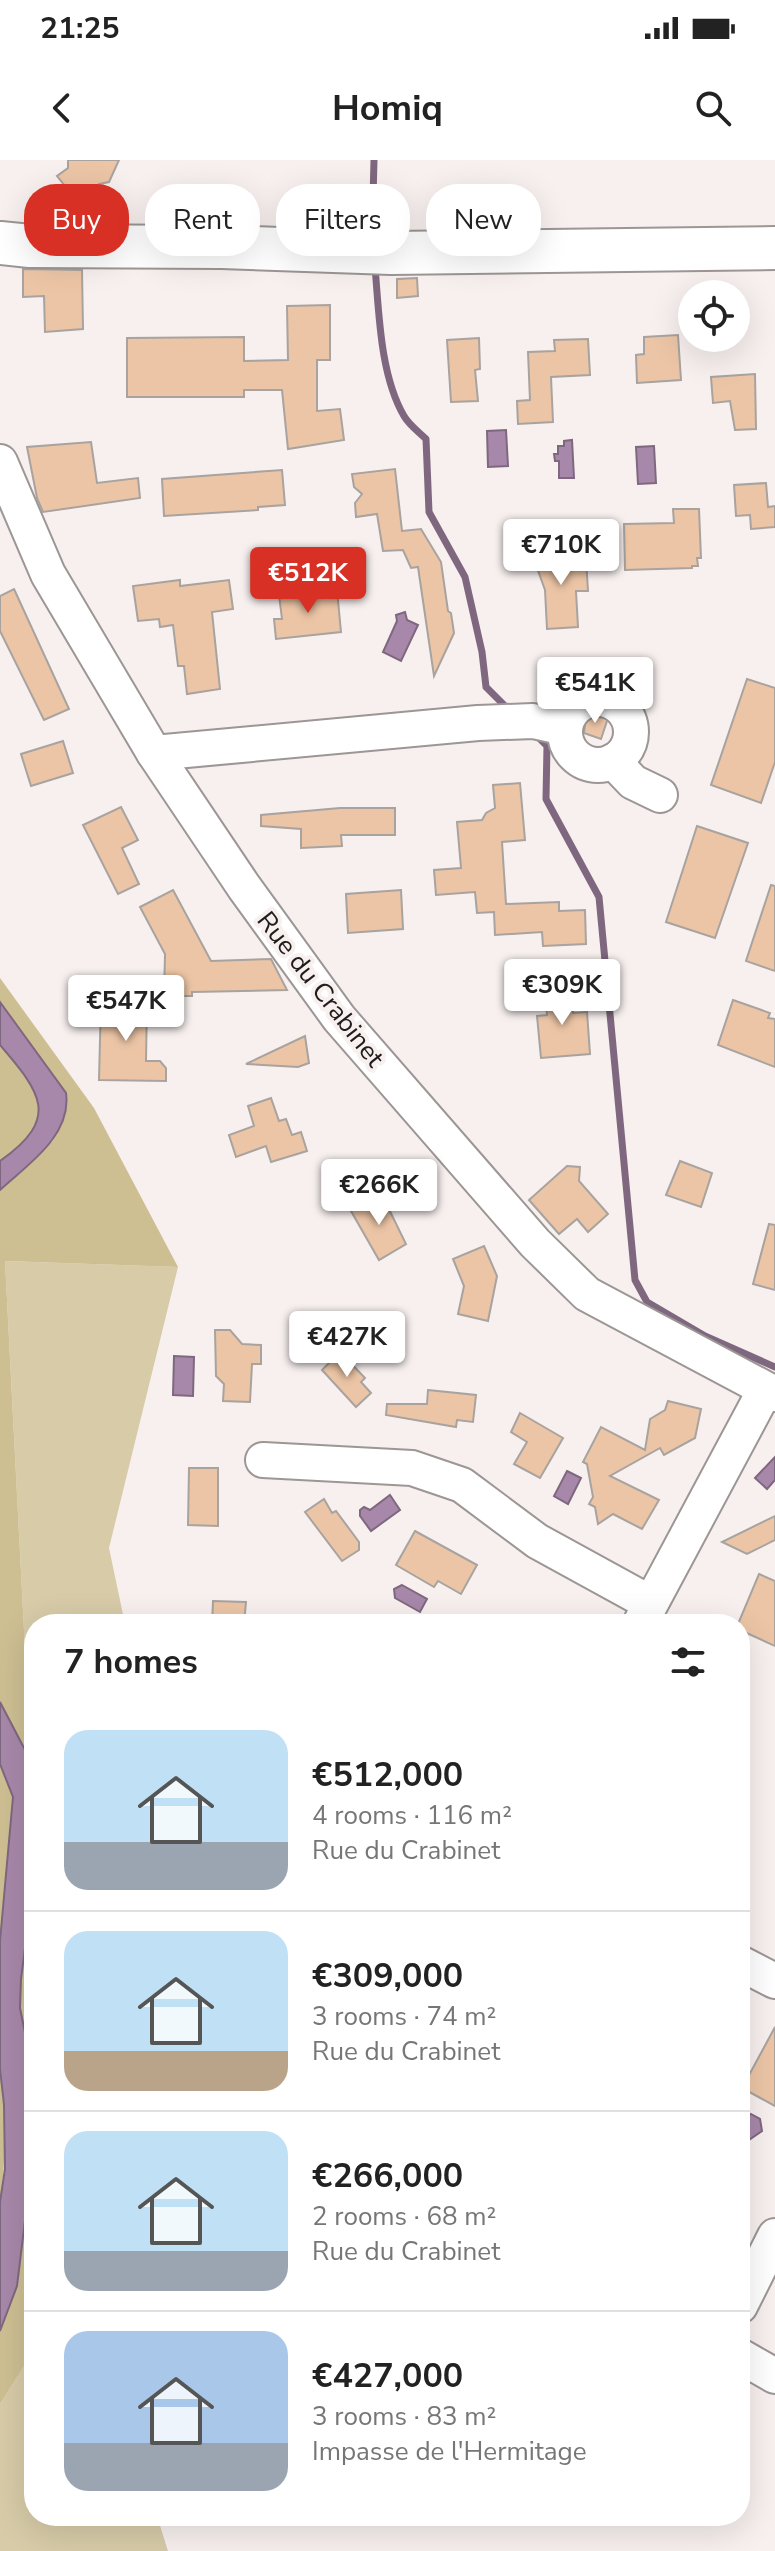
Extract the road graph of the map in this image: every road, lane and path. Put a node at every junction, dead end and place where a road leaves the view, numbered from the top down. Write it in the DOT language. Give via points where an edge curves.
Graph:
graph roads {
  1 [pos="0,243"];
  2 [pos="775,248"];
  3 [pos="0,462"];
  4 [pos="565,728"];
  5 [pos="154,753"];
  6 [pos="613,761"];
  7 [pos="660,795"];
  8 [pos="770,1392"];
  9 [pos="263,1460"];
  10 [pos="645,1613"];
  11 [pos="750,1968"];
  12 [pos="775,1981"];
  13 [pos="775,2236"];
  14 [pos="750,2286"];
  15 [pos="750,2362"];
  16 [pos="775,2376"];
  1 -- 2 [label="main road" via="374,252"];
  3 -- 5 [label="street, Rue du Crabinet" via="48,574"];
  4 -- 5 [label="street" via="533,721 478,723"];
  4 -- 6 [label="street" via="573,754 582,761"];
  4 -- 6 [label="street" via="572,713 589,701 610,701 619,707 631,735"];
  5 -- 8 [label="street, Rue du Crabinet" via="339,1018 535,1243 587,1294"];
  6 -- 7 [label="street" via="633,782"];
  8 -- 10 [label="street"];
  9 -- 10 [label="street" via="412,1468 462,1485"];
  11 -- 12 [label="street"];
  13 -- 14 [label="street"];
  15 -- 16 [label="street"];
}
